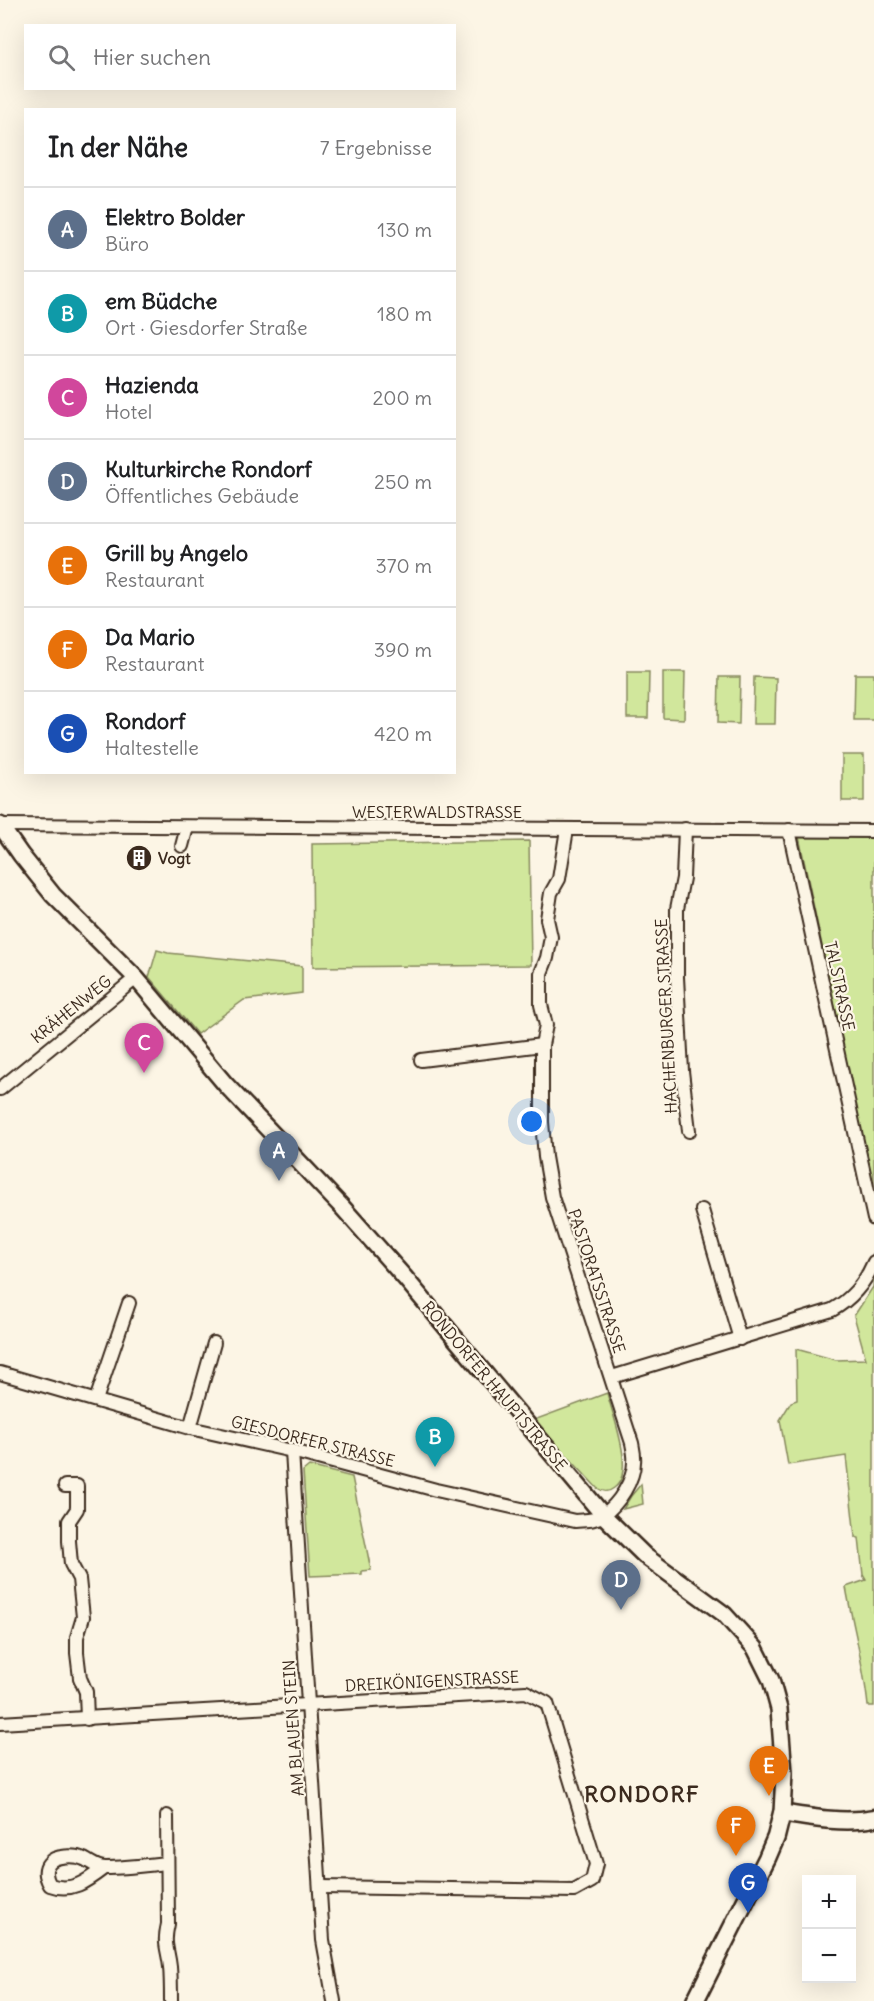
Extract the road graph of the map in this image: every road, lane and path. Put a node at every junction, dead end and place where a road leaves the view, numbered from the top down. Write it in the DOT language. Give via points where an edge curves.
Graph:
graph roads {
  1 [pos="0,825"];
  2 [pos="188,827"];
  3 [pos="567,829"];
  4 [pos="685,829"];
  5 [pos="789,830"];
  6 [pos="874,831"];
  7 [pos="182,846"];
  8 [pos="135,978"];
  9 [pos="542,1045"];
  10 [pos="421,1060"];
  11 [pos="0,1089"];
  12 [pos="689,1131"];
  13 [pos="702,1210"];
  14 [pos="874,1219"];
  15 [pos="874,1262"];
  16 [pos="129,1303"];
  17 [pos="740,1339"];
  18 [pos="214,1343"];
  19 [pos="0,1373"];
  20 [pos="612,1377"];
  21 [pos="96,1400"];
  22 [pos="190,1428"];
  23 [pos="292,1451"];
  24 [pos="65,1486"];
  25 [pos="603,1515"];
  26 [pos="308,1705"];
  27 [pos="87,1719"];
  28 [pos="0,1723"];
  29 [pos="782,1814"];
  30 [pos="167,1816"];
  31 [pos="874,1818"];
  32 [pos="167,1863"];
  33 [pos="104,1868"];
  34 [pos="321,1887"];
  35 [pos="171,2001"];
  36 [pos="334,2001"];
  37 [pos="695,2001"];
  1 -- 2 [label="street, WESTERWALDSTRASSE"];
  1 -- 8 [label="street, RONDORFER HAUPTSTRASSE" via="53,895"];
  2 -- 3 [label="street, WESTERWALDSTRASSE"];
  2 -- 7 [label="street"];
  3 -- 4 [label="street, WESTERWALDSTRASSE"];
  3 -- 9 [label="street, PASTORATSSTRASSE" via="559,879 551,893 547,919 551,937 541,973 540,1005 546,1025"];
  4 -- 5 [label="street, WESTERWALDSTRASSE"];
  4 -- 12 [label="street, HACHENBURGER STRASSE" via="683,879 676,909 682,1071"];
  5 -- 6 [label="street, WESTERWALDSTRASSE"];
  5 -- 14 [label="street, TALSTRASSE"];
  8 -- 11 [label="street, KRÄHENWEG"];
  8 -- 25 [label="street, RONDORFER HAUPTSTRASSE" via="226,1085 405,1278"];
  9 -- 10 [label="street"];
  9 -- 20 [label="street, PASTORATSSTRASSE" via="542,1122 552,1197"];
  13 -- 17 [label="street"];
  15 -- 17 [label="street" via="847,1302"];
  16 -- 21 [label="street"];
  17 -- 20 [label="street"];
  18 -- 22 [label="street"];
  19 -- 21 [label="street, GIESDORFER STRASSE"];
  20 -- 25 [label="street, PASTORATSSTRASSE" via="634,1462 632,1479"];
  21 -- 22 [label="street, GIESDORFER STRASSE"];
  22 -- 23 [label="street, GIESDORFER STRASSE"];
  23 -- 25 [label="street, GIESDORFER STRASSE" via="436,1490 575,1521"];
  23 -- 26 [label="street, AM BLAUEN STEIN"];
  24 -- 27 [label="street" via="77,1486 77,1509 69,1521 69,1541 83,1617 77,1653 86,1692"];
  25 -- 29 [label="street, RONDORFER HAUPTSTRASSE" via="645,1556 724,1614 755,1648 771,1680 778,1709 784,1773"];
  26 -- 27 [label="street, DREIKÖNIGENSTRASSE"];
  26 -- 34 [label="street, AM BLAUEN STEIN"];
  26 -- 34 [label="street, DREIKÖNIGENSTRASSE" via="526,1692 537,1696 547,1703 596,1864 592,1881 574,1891"];
  27 -- 28 [label="street, DREIKÖNIGENSTRASSE"];
  29 -- 31 [label="main road"];
  29 -- 37 [label="main road, RONDORFER HAUPTSTRASSE" via="767,1858"];
  30 -- 32 [label="street"];
  32 -- 33 [label="street"];
  32 -- 35 [label="street" via="165,1936"];
  34 -- 36 [label="street, AM BLAUEN STEIN" via="323,1940"];
}
